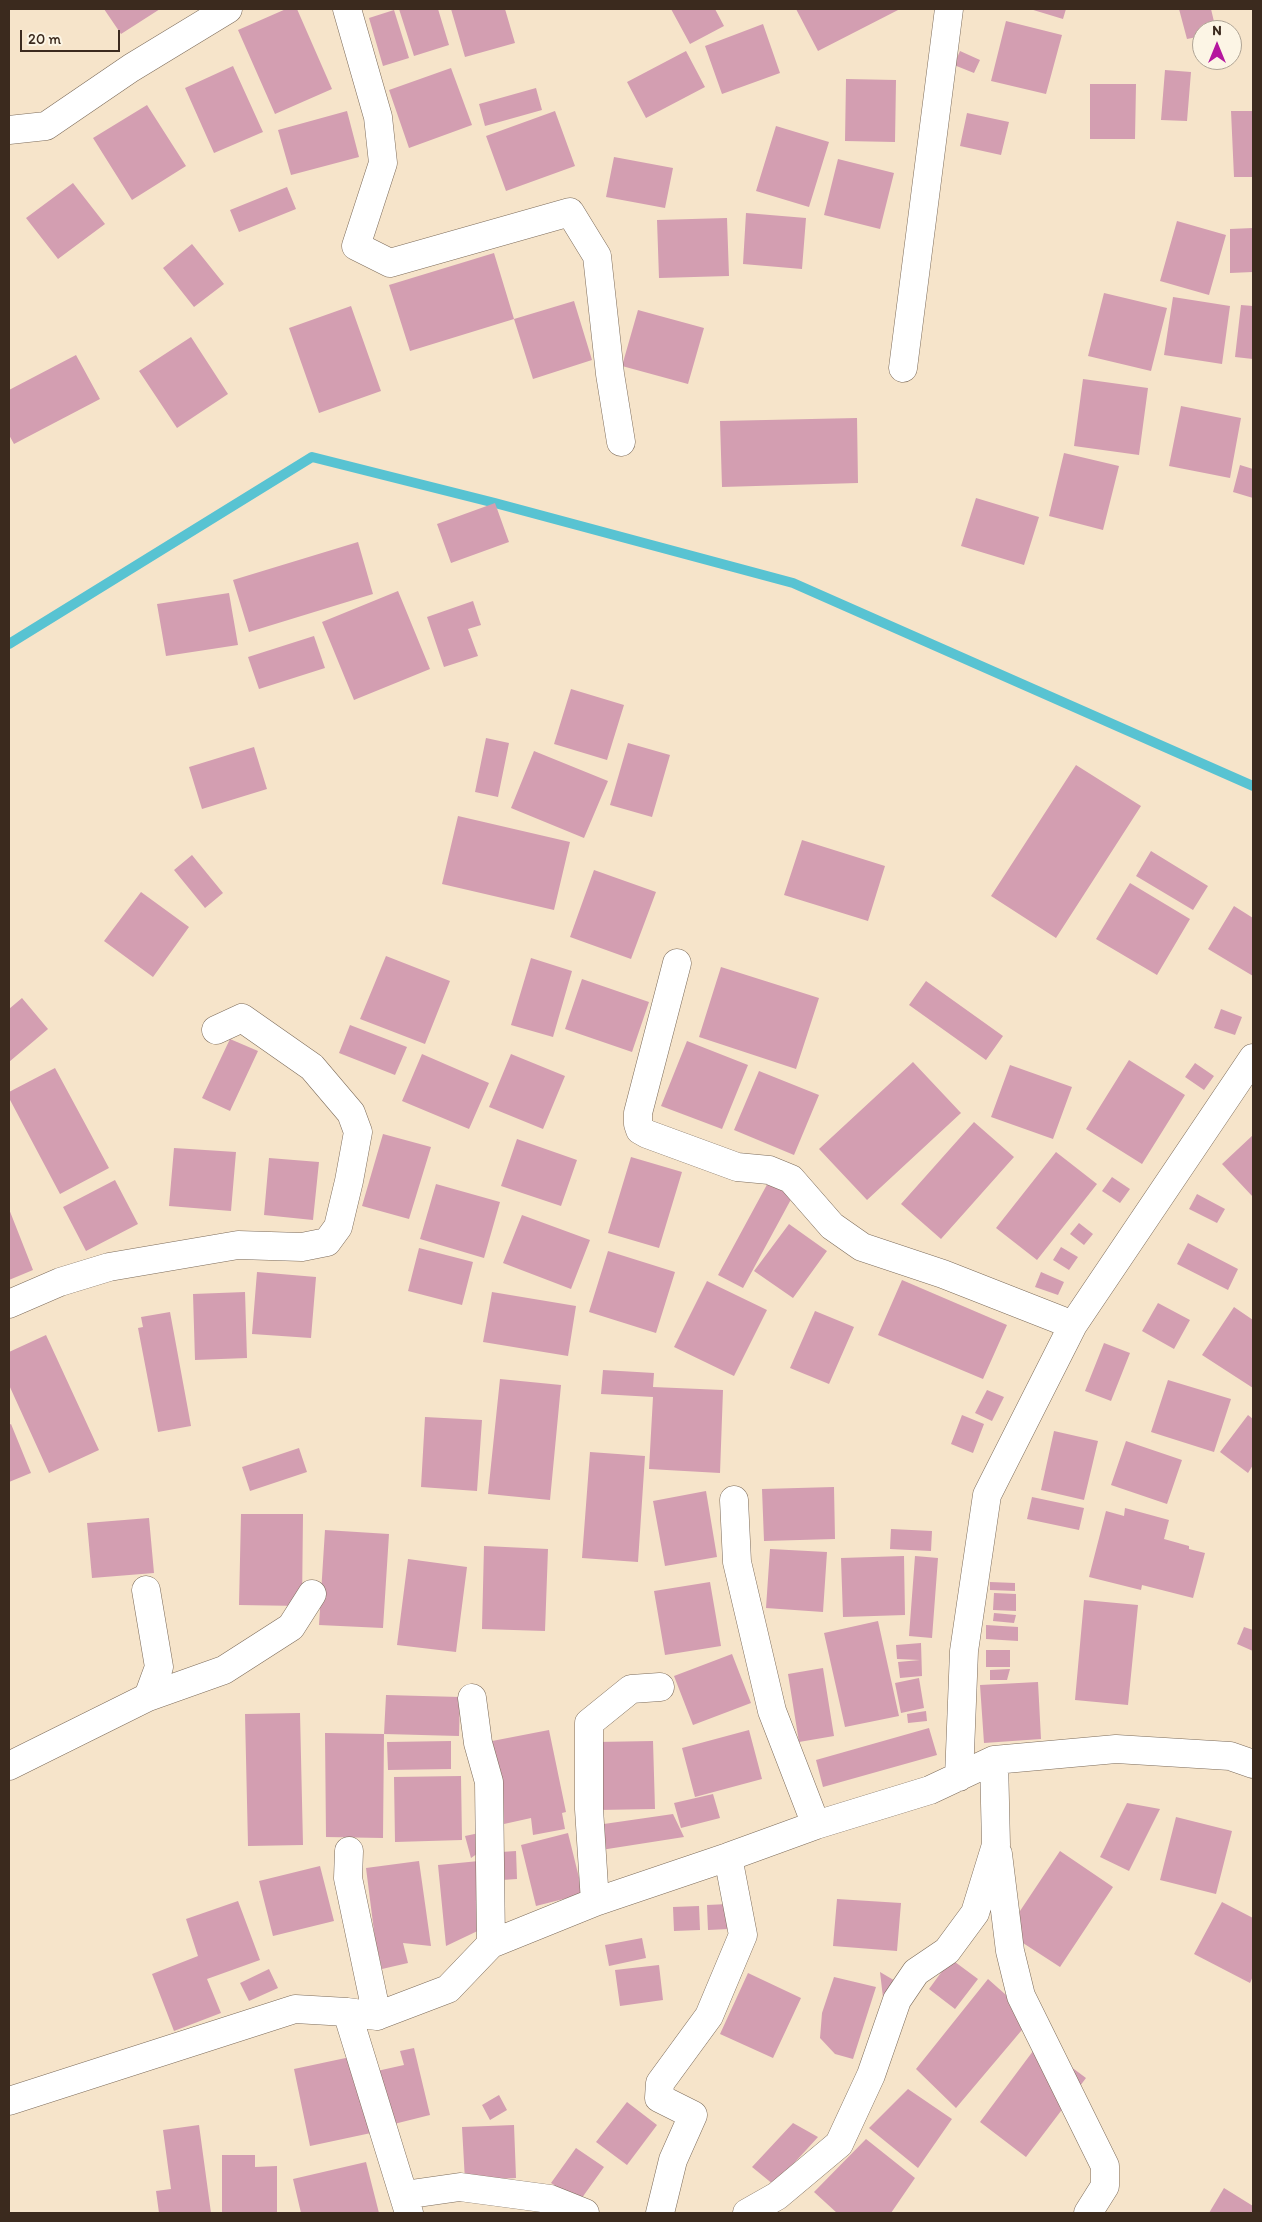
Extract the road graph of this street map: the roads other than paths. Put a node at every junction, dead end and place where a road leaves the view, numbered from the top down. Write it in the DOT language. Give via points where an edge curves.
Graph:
graph roads {
  1 [pos="228,9"];
  2 [pos="346,9"];
  3 [pos="949,9"];
  4 [pos="9,130"];
  5 [pos="903,368"];
  6 [pos="621,442"];
  7 [pos="677,963"];
  8 [pos="216,1030"];
  9 [pos="1253,1058"];
  10 [pos="9,1304"];
  11 [pos="1073,1325"];
  12 [pos="734,1500"];
  13 [pos="146,1590"];
  14 [pos="312,1594"];
  15 [pos="660,1687"];
  16 [pos="148,1697"];
  17 [pos="472,1698"];
  18 [pos="994,1760"];
  19 [pos="1253,1764"];
  20 [pos="9,1766"];
  21 [pos="959,1777"];
  22 [pos="816,1825"];
  23 [pos="996,1845"];
  24 [pos="349,1851"];
  25 [pos="728,1857"];
  26 [pos="595,1902"];
  27 [pos="491,1944"];
  28 [pos="347,2012"];
  29 [pos="377,2016"];
  30 [pos="9,2101"];
  31 [pos="406,2204"];
  32 [pos="585,2213"];
  33 [pos="660,2213"];
  34 [pos="747,2213"];
  35 [pos="1088,2213"];
  1 -- 4 [label="street" via="131,68 46,126"];
  2 -- 6 [label="street" via="378,118 383,163 356,246 390,263 570,212 597,256"];
  3 -- 5 [label="street"];
  7 -- 11 [label="street" via="638,1113 640,1130 736,1167 780,1173 800,1188 832,1226 862,1247"];
  8 -- 10 [label="street" via="242,1018 312,1067 351,1113 358,1132 349,1181 338,1227 327,1242 302,1246 238,1245 109,1267 60,1282"];
  9 -- 11 [label="street"];
  11 -- 21 [label="street" via="987,1495 964,1652"];
  12 -- 22 [label="street" via="737,1562 772,1711"];
  13 -- 16 [label="street" via="159,1667"];
  14 -- 16 [label="street" via="290,1627 224,1670"];
  15 -- 26 [label="street" via="630,1689 589,1723 589,1809"];
  16 -- 20 [label="street"];
  17 -- 27 [label="street" via="478,1743 489,1782"];
  18 -- 19 [label="street" via="1116,1749 1230,1756"];
  18 -- 21 [label="street"];
  18 -- 23 [label="street"];
  21 -- 22 [label="street" via="930,1790"];
  22 -- 25 [label="street"];
  23 -- 34 [label="street" via="975,1913 948,1951 916,1972 897,2000 871,2075 839,2144 777,2196"];
  23 -- 35 [label="street" via="1010,1951 1020,1996 1105,2166 1105,2186"];
  24 -- 29 [label="street" via="348,1878"];
  25 -- 26 [label="street"];
  25 -- 33 [label="street" via="743,1935 709,2016 660,2083 658,2098 693,2115 673,2160"];
  26 -- 27 [label="street"];
  27 -- 29 [label="street" via="448,1989"];
  28 -- 29 [label="street"];
  28 -- 30 [label="street" via="295,2008"];
  28 -- 31 [label="street"];
  31 -- 32 [label="street" via="460,2187 550,2199"];
}
